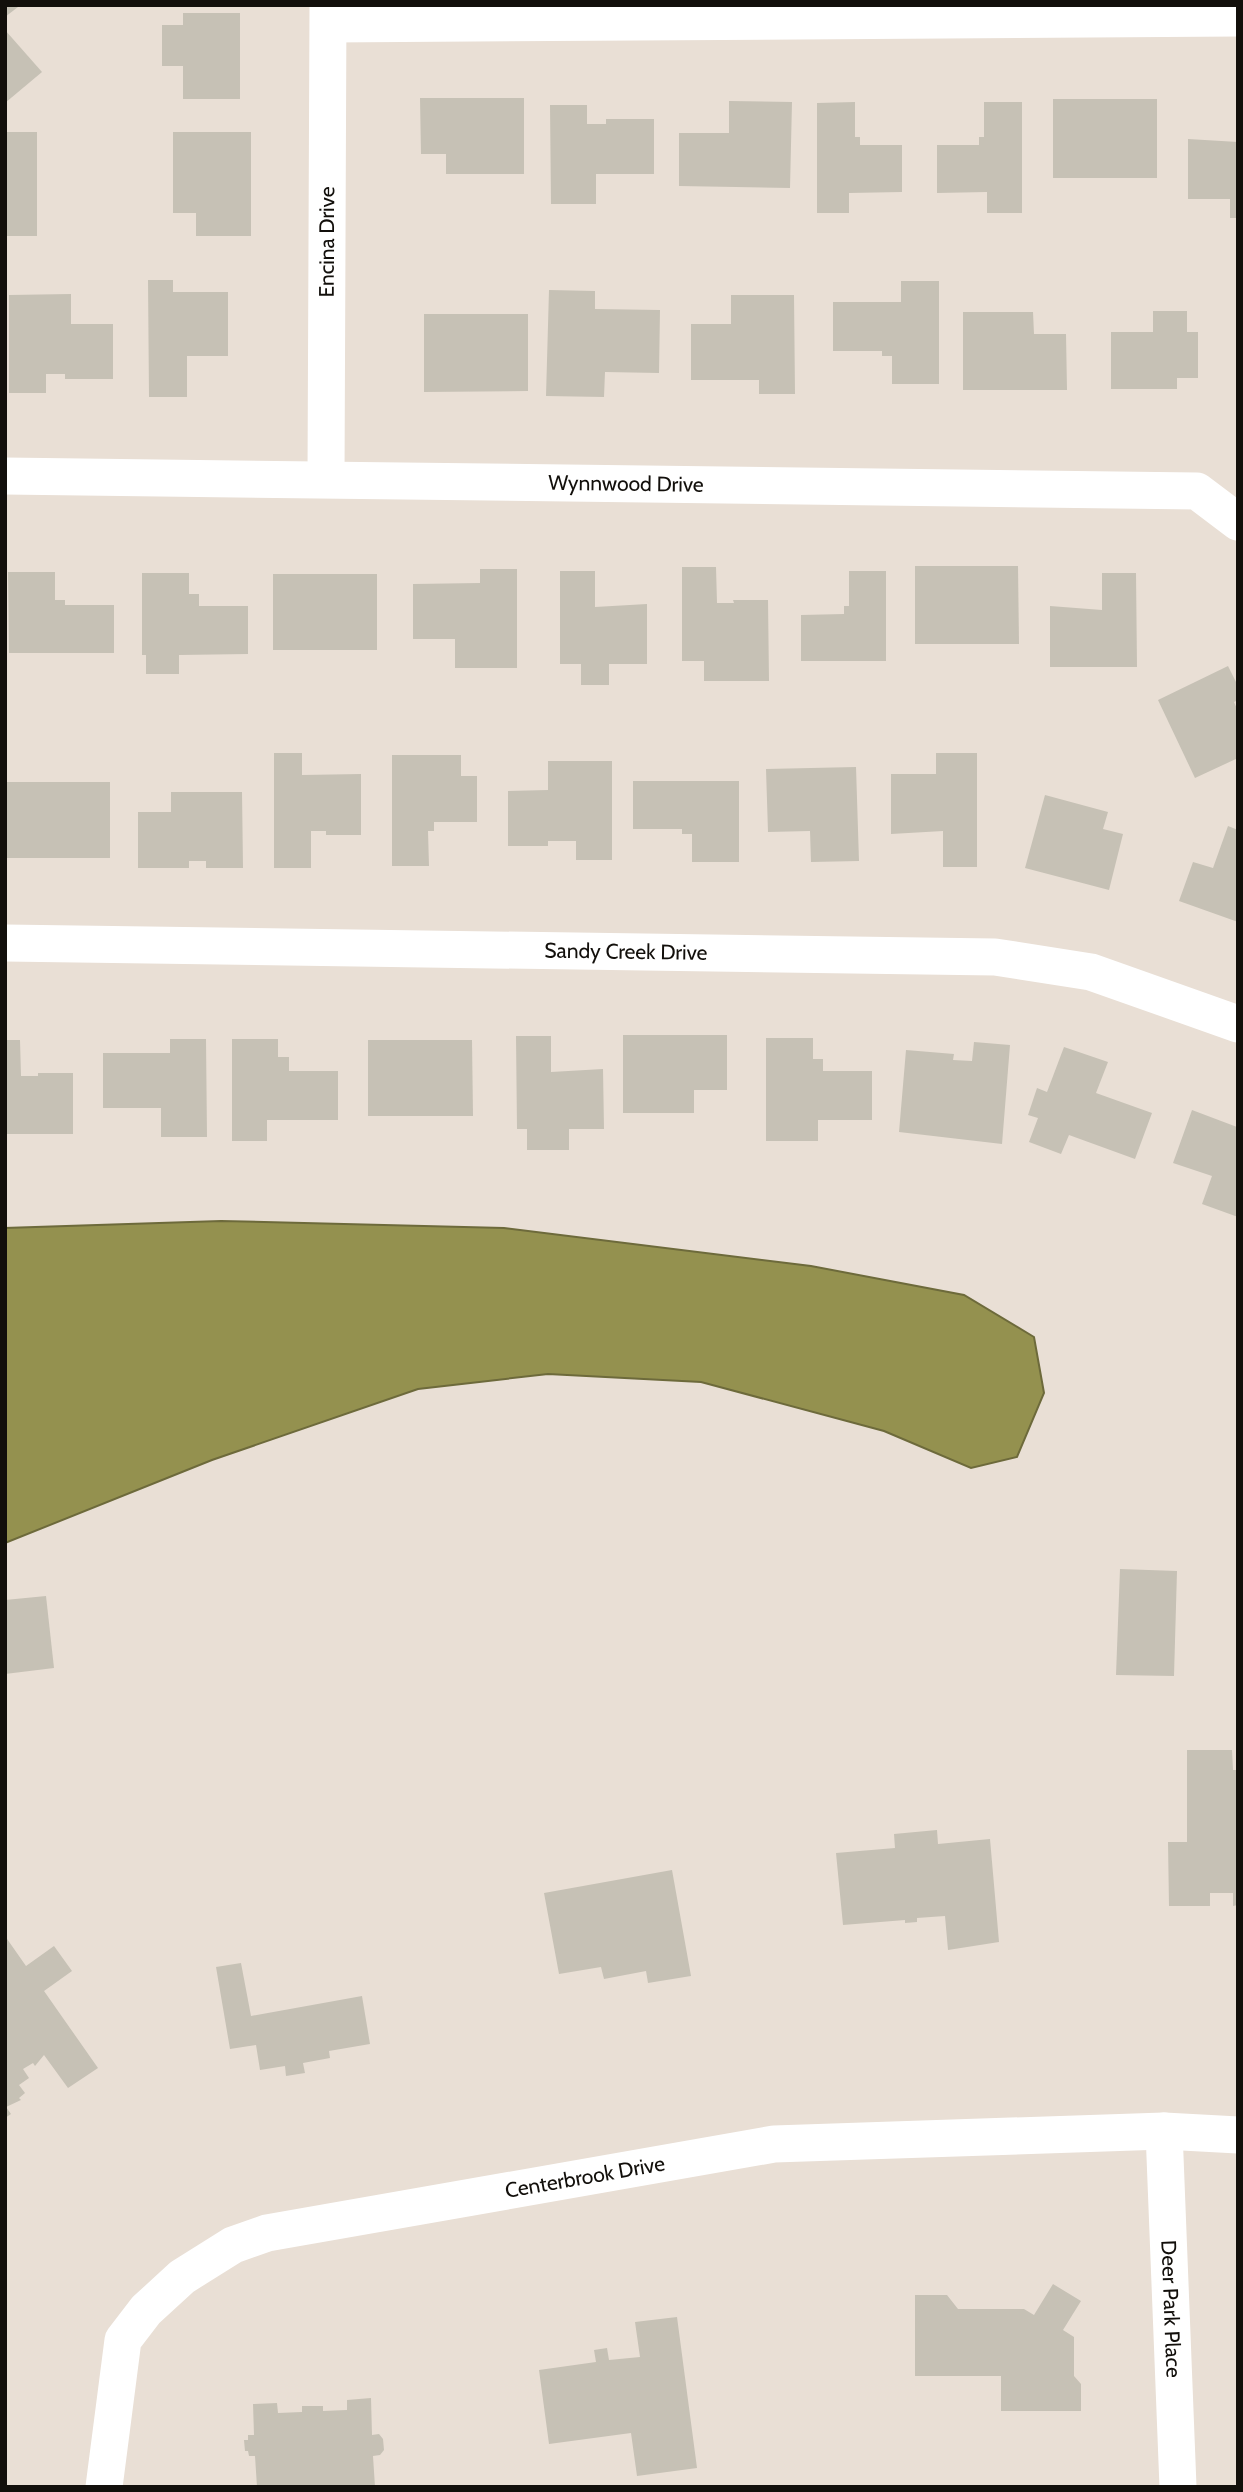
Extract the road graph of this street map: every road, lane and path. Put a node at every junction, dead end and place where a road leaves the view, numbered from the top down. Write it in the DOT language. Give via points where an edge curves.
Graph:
graph roads {
  1 [pos="329,15"];
  2 [pos="1238,18"];
  3 [pos="5,476"];
  4 [pos="327,478"];
  5 [pos="1238,522"];
  6 [pos="5,943"];
  7 [pos="1238,1024"];
  8 [pos="1164,2131"];
  9 [pos="1238,2135"];
  10 [pos="104,2487"];
  11 [pos="1178,2487"];
  1 -- 2 [label="street"];
  1 -- 4 [label="street, Encina Drive"];
  3 -- 4 [label="street, Wynnwood Drive"];
  4 -- 5 [label="street, Wynnwood Drive" via="1197,491"];
  6 -- 7 [label="street, Sandy Creek Drive" via="995,957 1091,972"];
  8 -- 9 [label="street, Centerbrook Drive"];
  8 -- 10 [label="street, Centerbrook Drive" via="774,2144 267,2233 233,2245 181,2277 123,2340"];
  8 -- 11 [label="street, Deer Park Place"];
}
